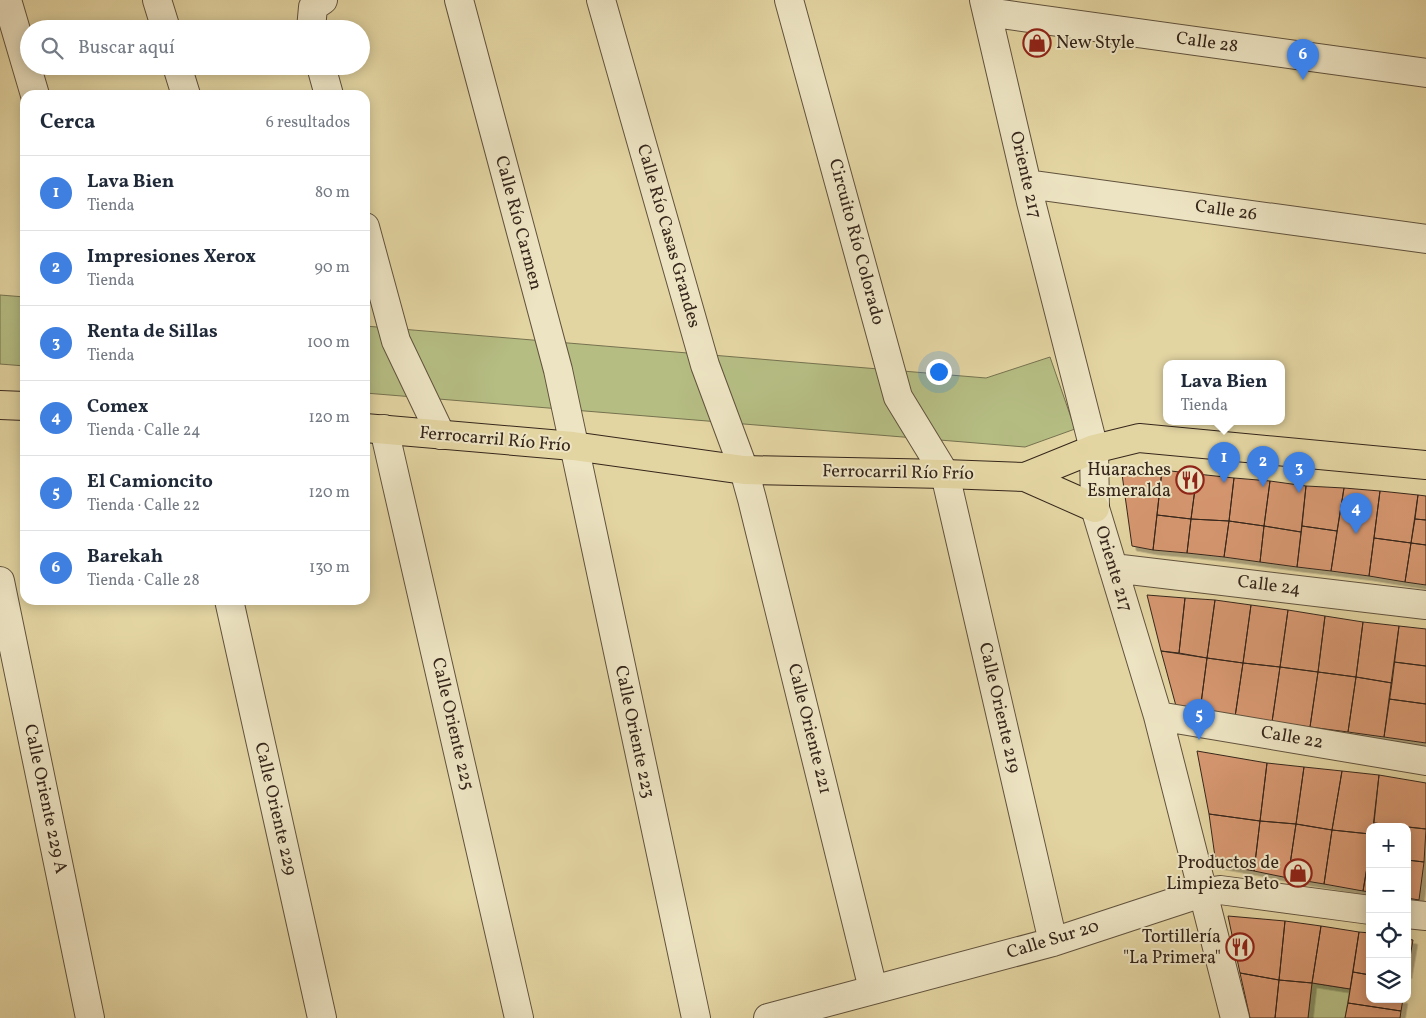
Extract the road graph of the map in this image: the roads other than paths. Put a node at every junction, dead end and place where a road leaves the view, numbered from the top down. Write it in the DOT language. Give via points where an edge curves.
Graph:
graph roads {
  1 [pos="7,0"];
  2 [pos="157,0"];
  3 [pos="323,0"];
  4 [pos="459,0"];
  5 [pos="602,0"];
  6 [pos="790,0"];
  7 [pos="986,6"];
  8 [pos="163,20"];
  9 [pos="312,20"];
  10 [pos="20,44"];
  11 [pos="1426,73"];
  12 [pos="29,75"];
  13 [pos="180,75"];
  14 [pos="323,75"];
  15 [pos="34,90"];
  16 [pos="184,90"];
  17 [pos="328,90"];
  18 [pos="1027,184"];
  19 [pos="1426,239"];
  20 [pos="370,245"];
  21 [pos="0,405"];
  22 [pos="20,406"];
  23 [pos="375,429"];
  24 [pos="441,435"];
  25 [pos="573,446"];
  26 [pos="1094,449"];
  27 [pos="1426,465"];
  28 [pos="744,470"];
  29 [pos="945,474"];
  30 [pos="1025,477"];
  31 [pos="1095,508"];
  32 [pos="1113,568"];
  33 [pos="0,580"];
  34 [pos="230,605"];
  35 [pos="1426,605"];
  36 [pos="1158,716"];
  37 [pos="1426,761"];
  38 [pos="1202,893"];
  39 [pos="1366,909"];
  40 [pos="1411,914"];
  41 [pos="1426,916"];
  42 [pos="1053,942"];
  43 [pos="874,989"];
  44 [pos="90,1018"];
  45 [pos="322,1018"];
  46 [pos="519,1018"];
  47 [pos="696,1018"];
  48 [pos="768,1018"];
  49 [pos="1235,1018"];
  1 -- 10 [label="street"];
  2 -- 8 [label="street"];
  3 -- 9 [label="street" via="314,7"];
  4 -- 25 [label="street, Calle Río Carmen" via="558,370"];
  5 -- 28 [label="street, Calle Río Casas Grandes" via="705,365"];
  6 -- 29 [label="street, Circuito Río Colorado" via="898,397"];
  7 -- 11 [label="street, Calle 28"];
  7 -- 18 [label="street, Oriente 217"];
  12 -- 15 [label="street"];
  13 -- 16 [label="street"];
  14 -- 17 [label="street"];
  18 -- 19 [label="street, Calle 26"];
  18 -- 26 [label="street, Oriente 217"];
  20 -- 24 [label="street" via="396,340"];
  21 -- 22 [label="main road"];
  23 -- 24 [label="main road, Ferrocarril Río Frío"];
  23 -- 46 [label="street, Calle Oriente 225"];
  24 -- 25 [label="main road, Ferrocarril Río Frío"];
  25 -- 28 [label="main road, Ferrocarril Río Frío"];
  25 -- 47 [label="street, Calle Oriente 223"];
  26 -- 27 [label="main road, Ferrocarril Río Frío" via="1139,438"];
  26 -- 30 [label="main road, Ferrocarril Río Frío"];
  26 -- 31 [label="street, Oriente 217"];
  28 -- 29 [label="main road, Ferrocarril Río Frío"];
  28 -- 43 [label="street, Calle Oriente 221"];
  29 -- 30 [label="main road, Ferrocarril Río Frío"];
  29 -- 42 [label="street, Calle Oriente 219"];
  30 -- 31 [label="main road"];
  31 -- 32 [label="street, Oriente 217"];
  32 -- 35 [label="street, Calle 24"];
  32 -- 36 [label="street, Oriente 217"];
  33 -- 44 [label="street, Calle Oriente 229 A"];
  34 -- 45 [label="street, Calle Oriente 229"];
  36 -- 37 [label="street, Calle 22"];
  36 -- 38 [label="street, Oriente 217"];
  38 -- 39 [label="street, Calle Sur 20" via="1220,890"];
  38 -- 42 [label="street, Calle Sur 20"];
  38 -- 49 [label="street, Oriente 217"];
  40 -- 41 [label="street"];
  42 -- 43 [label="street, Calle Sur 20"];
  43 -- 48 [label="street, Calle Sur 20"];
}
